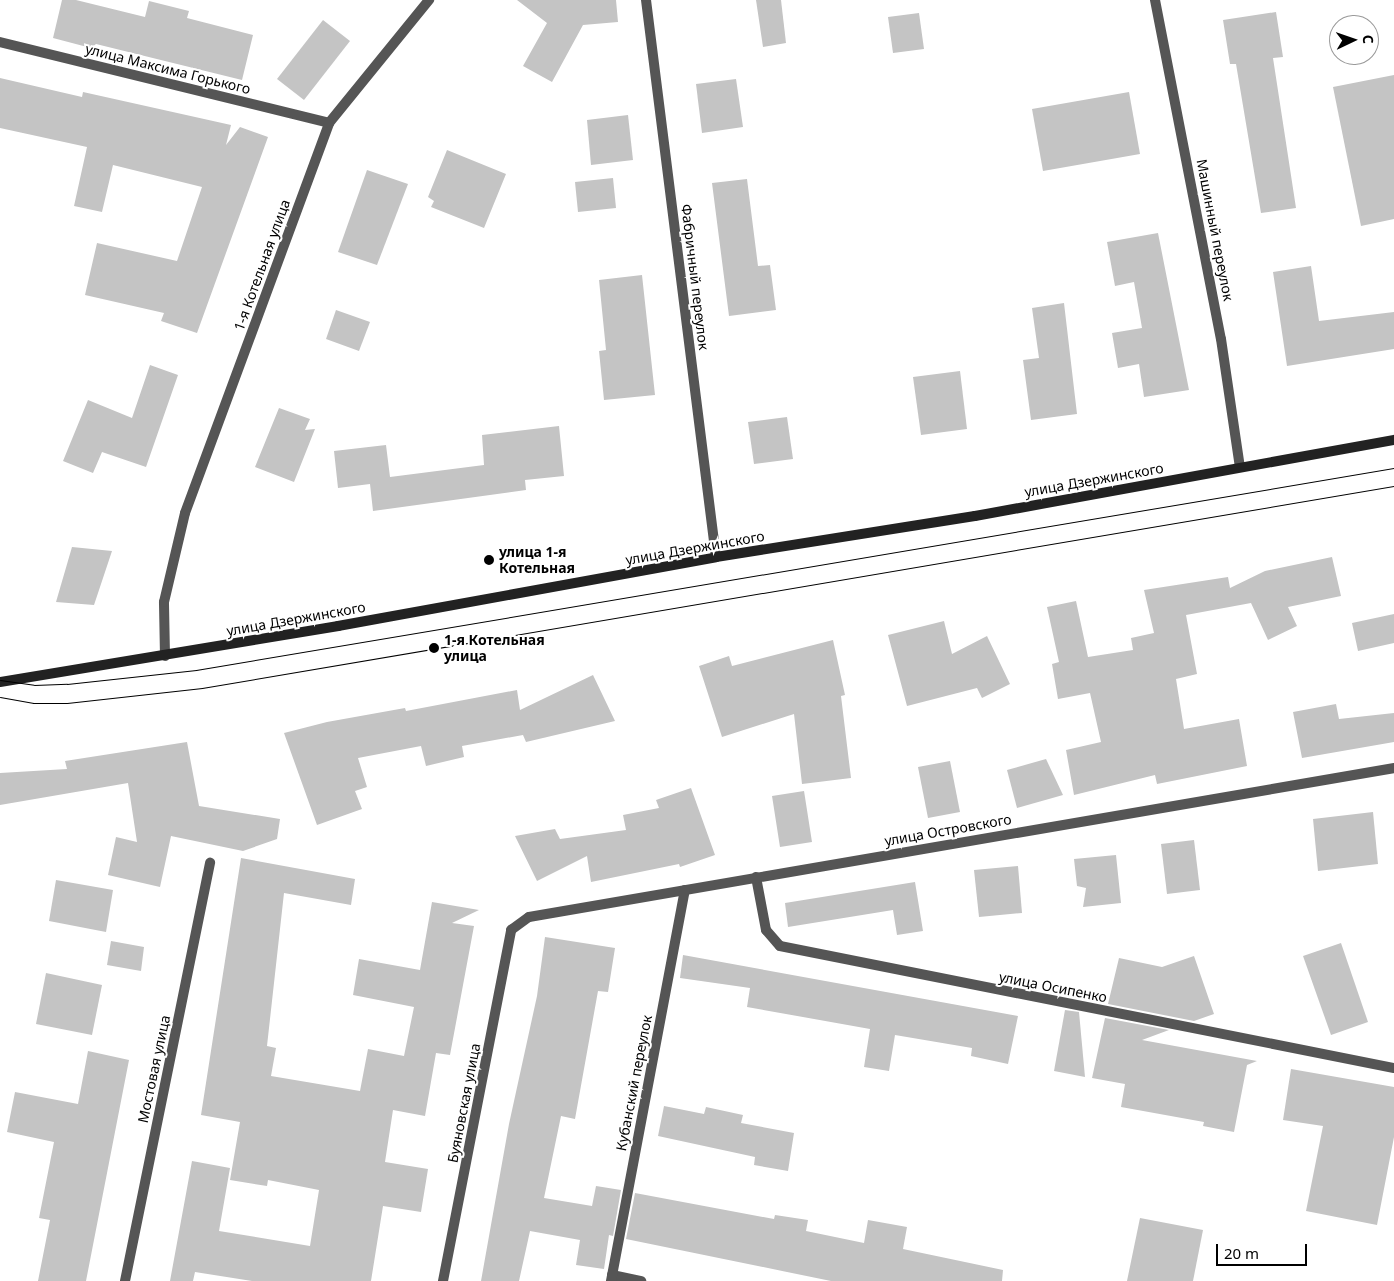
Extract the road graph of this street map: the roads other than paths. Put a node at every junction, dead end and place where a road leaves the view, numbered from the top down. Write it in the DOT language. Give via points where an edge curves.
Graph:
graph roads {
  1 [pos="429,0"];
  2 [pos="646,0"];
  3 [pos="1155,0"];
  4 [pos="0,42"];
  5 [pos="329,123"];
  6 [pos="1394,440"];
  7 [pos="1240,467"];
  8 [pos="716,557"];
  9 [pos="165,656"];
  10 [pos="0,682"];
  11 [pos="1394,768"];
  12 [pos="210,863"];
  13 [pos="756,877"];
  14 [pos="685,890"];
  15 [pos="510,930"];
  16 [pos="1394,1068"];
  17 [pos="611,1278"];
  18 [pos="124,1281"];
  19 [pos="444,1281"];
  20 [pos="641,1281"];
  1 -- 5 [label="street, 1-я Котельная улица"];
  2 -- 8 [label="street, Фабричный переулок"];
  3 -- 7 [label="street, Машинный переулок" via="1219,329"];
  4 -- 5 [label="street, улица Максима Горького"];
  5 -- 9 [label="street, 1-я Котельная улица" via="185,513 164,602"];
  6 -- 7 [label="main road, улица Дзержинского"];
  7 -- 8 [label="main road, улица Дзержинского" via="974,516"];
  8 -- 9 [label="main road, улица Дзержинского"];
  9 -- 10 [label="main road, улица Дзержинского"];
  11 -- 13 [label="street, улица Островского"];
  12 -- 18 [label="street, Мостовая улица"];
  13 -- 14 [label="street, улица Островского"];
  13 -- 16 [label="street, улица Осипенко" via="766,930 780,946"];
  14 -- 15 [label="street, улица Островского" via="529,917"];
  14 -- 17 [label="street, Кубанский переулок"];
  15 -- 19 [label="street, Буяновская улица"];
  17 -- 20 [label="street"];
}
